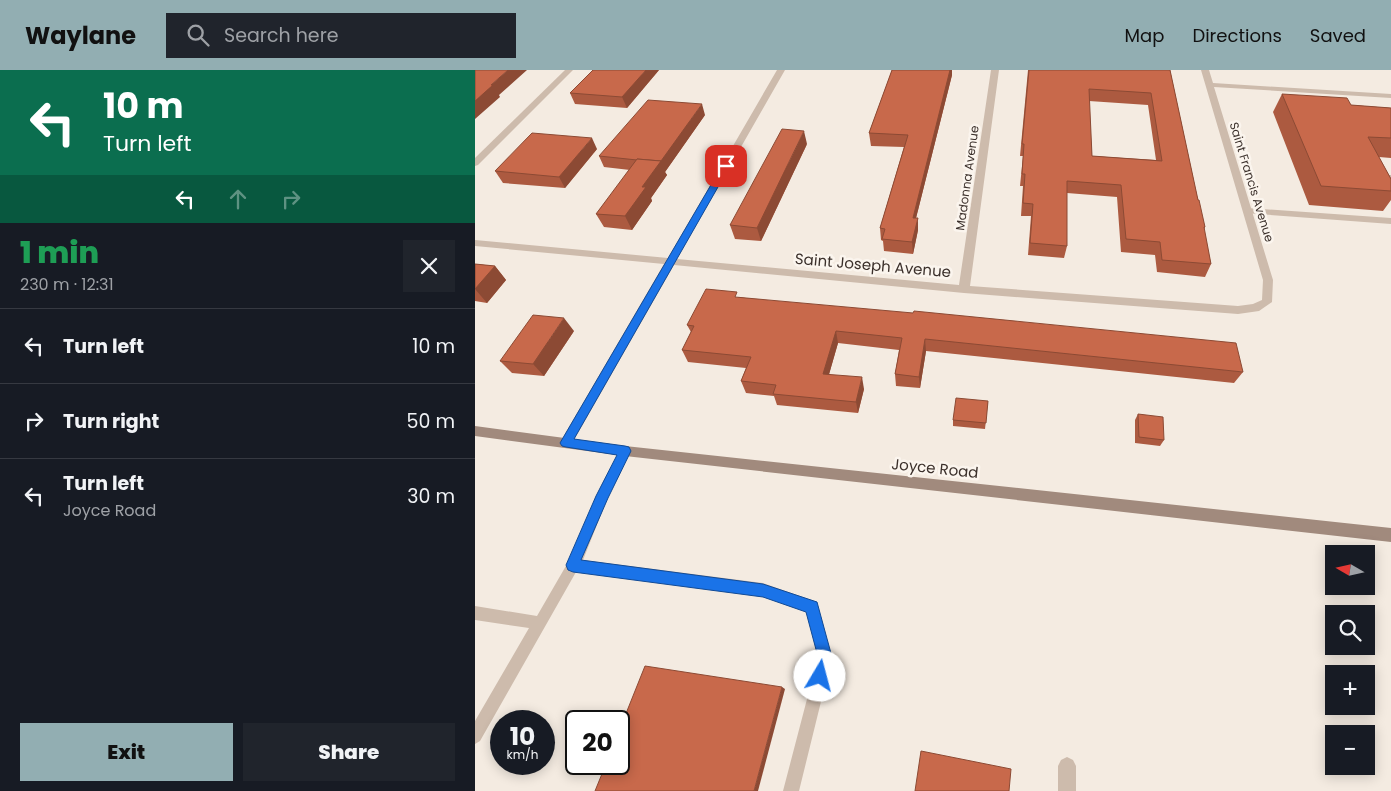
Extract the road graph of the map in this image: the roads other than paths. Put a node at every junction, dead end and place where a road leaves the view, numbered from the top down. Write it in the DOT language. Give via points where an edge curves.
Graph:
graph roads {
  1 [pos="569,70"];
  2 [pos="781,70"];
  3 [pos="995,70"];
  4 [pos="1205,70"];
  5 [pos="1209,85"];
  6 [pos="1391,96"];
  7 [pos="475,164"];
  8 [pos="1247,211"];
  9 [pos="1391,221"];
  10 [pos="475,243"];
  11 [pos="670,262"];
  12 [pos="964,289"];
  13 [pos="1267,302"];
  14 [pos="475,431"];
  15 [pos="566,443"];
  16 [pos="625,451"];
  17 [pos="1391,535"];
  18 [pos="573,565"];
  19 [pos="475,613"];
  20 [pos="539,623"];
  21 [pos="475,736"];
  22 [pos="1067,766"];
  23 [pos="791,791"];
  24 [pos="1067,791"];
  1 -- 7 [label="street"];
  2 -- 11 [label="street"];
  3 -- 12 [label="street, Madonna Avenue"];
  4 -- 5 [label="street, Saint Francis Avenue"];
  5 -- 6 [label="street"];
  5 -- 8 [label="street, Saint Francis Avenue"];
  8 -- 9 [label="lane"];
  8 -- 13 [label="street, Saint Francis Avenue" via="1268,280"];
  10 -- 11 [label="street, Saint Joseph Avenue"];
  11 -- 12 [label="street, Saint Joseph Avenue"];
  11 -- 15 [label="street"];
  12 -- 13 [label="street, Saint Joseph Avenue" via="1238,310 1255,308"];
  14 -- 15 [label="street, Joyce Road"];
  15 -- 16 [label="street, Joyce Road"];
  16 -- 17 [label="street, Joyce Road"];
  16 -- 18 [label="lane"];
  18 -- 20 [label="lane"];
  18 -- 23 [label="lane" via="763,590 812,607 825,657"];
  19 -- 20 [label="lane"];
  20 -- 21 [label="lane"];
  22 -- 24 [label="street"];
}
